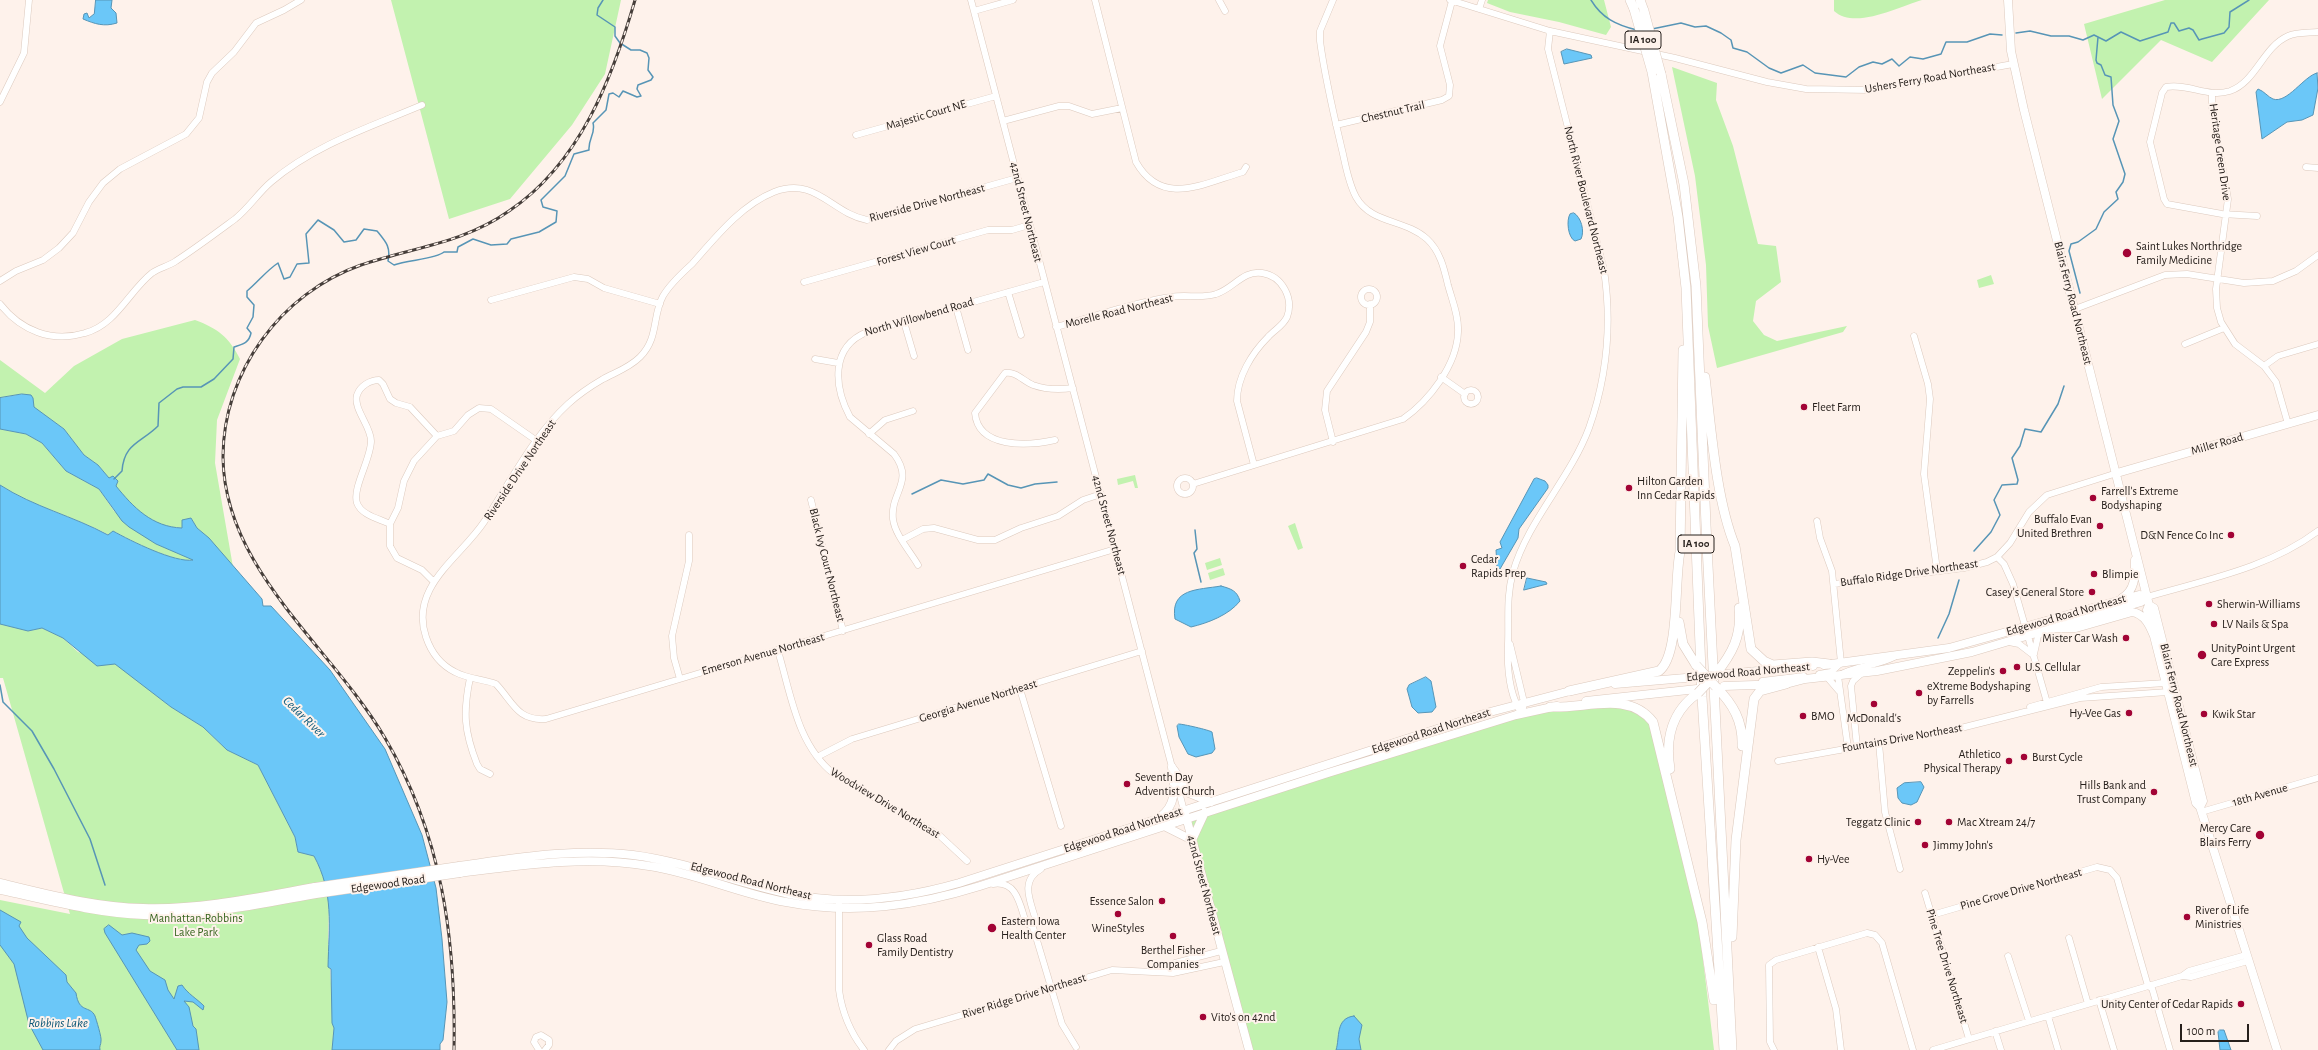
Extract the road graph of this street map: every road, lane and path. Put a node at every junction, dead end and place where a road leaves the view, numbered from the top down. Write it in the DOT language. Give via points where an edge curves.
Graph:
graph roads {
  1 [pos="29,0"];
  2 [pos="301,0"];
  3 [pos="971,0"];
  4 [pos="1013,0"];
  5 [pos="1094,0"];
  6 [pos="1219,0"];
  7 [pos="1333,0"];
  8 [pos="1451,0"];
  9 [pos="1482,0"];
  10 [pos="1640,0"];
  11 [pos="2008,0"];
  12 [pos="1632,4"];
  13 [pos="1478,9"];
  14 [pos="974,11"];
  15 [pos="1225,11"];
  16 [pos="1550,31"];
  17 [pos="2318,32"];
  18 [pos="2013,64"];
  19 [pos="2212,94"];
  20 [pos="996,96"];
  21 [pos="0,102"];
  22 [pos="422,106"];
  23 [pos="1122,108"];
  24 [pos="1003,121"];
  25 [pos="1336,125"];
  26 [pos="856,135"];
  27 [pos="1246,167"];
  28 [pos="2306,167"];
  29 [pos="2318,168"];
  30 [pos="1017,178"];
  31 [pos="2226,214"];
  32 [pos="2257,216"];
  33 [pos="1029,225"];
  34 [pos="1682,249"];
  35 [pos="2318,255"];
  36 [pos="2218,278"];
  37 [pos="0,281"];
  38 [pos="804,282"];
  39 [pos="1044,282"];
  40 [pos="1696,286"];
  41 [pos="1008,292"];
  42 [pos="491,300"];
  43 [pos="0,304"];
  44 [pos="660,304"];
  45 [pos="1370,304"];
  46 [pos="956,307"];
  47 [pos="2075,308"];
  48 [pos="904,322"];
  49 [pos="1056,327"];
  50 [pos="2224,328"];
  51 [pos="1021,335"];
  52 [pos="1914,336"];
  53 [pos="2185,344"];
  54 [pos="2318,344"];
  55 [pos="968,350"];
  56 [pos="914,356"];
  57 [pos="815,359"];
  58 [pos="838,364"];
  59 [pos="2264,366"];
  60 [pos="1441,377"];
  61 [pos="1073,388"];
  62 [pos="1465,394"];
  63 [pos="913,411"];
  64 [pos="2318,415"];
  65 [pos="2288,424"];
  66 [pos="869,434"];
  67 [pos="437,436"];
  68 [pos="1055,440"];
  69 [pos="537,441"];
  70 [pos="1334,442"];
  71 [pos="1254,465"];
  72 [pos="2117,473"];
  73 [pos="1193,484"];
  74 [pos="1101,494"];
  75 [pos="811,500"];
  76 [pos="1817,521"];
  77 [pos="390,524"];
  78 [pos="1729,531"];
  79 [pos="2318,531"];
  80 [pos="689,535"];
  81 [pos="902,540"];
  82 [pos="2135,547"];
  83 [pos="1115,549"];
  84 [pos="1680,552"];
  85 [pos="1997,557"];
  86 [pos="918,565"];
  87 [pos="1936,570"];
  88 [pos="433,581"];
  89 [pos="1834,584"];
  90 [pos="2148,601"];
  91 [pos="2103,604"];
  92 [pos="2025,627"];
  93 [pos="2055,628"];
  94 [pos="843,631"];
  95 [pos="2043,632"];
  96 [pos="2154,636"];
  97 [pos="2028,637"];
  98 [pos="1508,639"];
  99 [pos="2009,642"];
  100 [pos="432,650"];
  101 [pos="778,651"];
  102 [pos="1142,651"];
  103 [pos="2033,655"];
  104 [pos="1898,656"];
  105 [pos="1841,663"];
  106 [pos="1829,664"];
  107 [pos="1863,673"];
  108 [pos="1838,676"];
  109 [pos="1827,677"];
  110 [pos="470,678"];
  111 [pos="680,679"];
  112 [pos="1716,680"];
  113 [pos="2166,683"];
  114 [pos="1786,684"];
  115 [pos="1741,686"];
  116 [pos="1020,689"];
  117 [pos="1700,690"];
  118 [pos="1569,691"];
  119 [pos="1840,692"];
  120 [pos="2168,692"];
  121 [pos="1524,702"];
  122 [pos="2047,704"];
  123 [pos="1550,707"];
  124 [pos="1518,709"];
  125 [pos="1880,742"];
  126 [pos="1857,746"];
  127 [pos="1848,748"];
  128 [pos="816,757"];
  129 [pos="1778,761"];
  130 [pos="1172,767"];
  131 [pos="490,774"];
  132 [pos="2318,778"];
  133 [pos="1741,792"];
  134 [pos="1211,802"];
  135 [pos="2201,809"];
  136 [pos="1205,812"];
  137 [pos="1185,815"];
  138 [pos="1155,820"];
  139 [pos="1061,826"];
  140 [pos="1164,826"];
  141 [pos="1192,840"];
  142 [pos="1687,858"];
  143 [pos="967,861"];
  144 [pos="1049,865"];
  145 [pos="1900,869"];
  146 [pos="459,870"];
  147 [pos="730,878"];
  148 [pos="708,880"];
  149 [pos="0,883"];
  150 [pos="980,886"];
  151 [pos="0,890"];
  152 [pos="315,891"];
  153 [pos="1925,893"];
  154 [pos="839,904"];
  155 [pos="1932,915"];
  156 [pos="1033,927"];
  157 [pos="2068,938"];
  158 [pos="1818,947"];
  159 [pos="1221,951"];
  160 [pos="2008,956"];
  161 [pos="2247,958"];
  162 [pos="1224,962"];
  163 [pos="1168,972"];
  164 [pos="2148,986"];
  165 [pos="1050,988"];
  166 [pos="1730,999"];
  167 [pos="2099,1000"];
  168 [pos="2088,1004"];
  169 [pos="2048,1016"];
  170 [pos="2029,1021"];
  171 [pos="1995,1031"];
  172 [pos="1969,1039"];
  173 [pos="1076,1047"];
  174 [pos="1944,1048"];
  175 [pos="538,1050"];
  176 [pos="545,1050"];
  177 [pos="864,1050"];
  178 [pos="889,1050"];
  179 [pos="1249,1050"];
  180 [pos="1720,1050"];
  181 [pos="1724,1050"];
  182 [pos="1732,1050"];
  183 [pos="1774,1050"];
  184 [pos="1841,1050"];
  185 [pos="1913,1050"];
  186 [pos="1933,1050"];
  187 [pos="2001,1050"];
  188 [pos="2058,1050"];
  189 [pos="2114,1050"];
  190 [pos="2170,1050"];
  191 [pos="2277,1050"];
  1 -- 21 [label="street" via="24,53"];
  2 -- 37 [label="street" via="256,23 234,52 212,73 207,82 199,118 186,134 120,170 103,183 89,202 73,233 59,248 43,260"];
  3 -- 14 [label="street, 42nd Street Northeast"];
  4 -- 14 [label="street"];
  5 -- 23 [label="street"];
  6 -- 15 [label="street"];
  7 -- 25 [label="street" via="1320,31 1320,41"];
  8 -- 13 [label="street, Ushers Ferry Road Northeast"];
  8 -- 25 [label="street, Chestnut Trail" via="1440,46 1450,85 1449,96 1442,100"];
  9 -- 13 [label="street"];
  10 -- 40 [label="highway, IA 100, bridge" via="1661,74 1684,184"];
  11 -- 18 [label="main road, Blairs Ferry Road Northeast"];
  12 -- 34 [label="highway, IA 100, bridge" via="1652,72"];
  13 -- 16 [label="street, Ushers Ferry Road Northeast"];
  14 -- 20 [label="street, 42nd Street Northeast"];
  16 -- 18 [label="street, Ushers Ferry Road Northeast" via="1806,89 1869,90"];
  16 -- 98 [label="street, North River Boulevard Northeast" via="1548,49 1607,289 1607,344 1601,385 1586,434 1564,478 1525,543 1513,573 1506,615"];
  17 -- 19 [label="street" via="2294,34 2284,38 2245,82 2232,90"];
  18 -- 47 [label="main road, Blairs Ferry Road Northeast"];
  19 -- 31 [label="street, Heritage Green Drive" via="2228,199"];
  19 -- 31 [label="street" via="2173,86 2166,87 2162,93 2150,142 2167,204"];
  20 -- 24 [label="street, 42nd Street Northeast"];
  20 -- 26 [label="street, Majestic Court NE"];
  22 -- 43 [label="street" via="333,142 303,158 270,182 250,207 236,218 175,262 152,273 112,317 87,333 63,338 42,334 24,327 10,317"];
  23 -- 24 [label="street" via="1092,114 1069,106 1059,106"];
  23 -- 27 [label="street" via="1136,162 1142,172 1158,186 1168,189 1187,188 1244,172"];
  24 -- 30 [label="street, 42nd Street Northeast"];
  25 -- 60 [label="street" via="1355,196 1362,206 1382,219 1418,231 1437,250 1458,331 1455,352"];
  28 -- 29 [label="street"];
  30 -- 33 [label="street, 42nd Street Northeast"];
  30 -- 44 [label="street, Riverside Drive Northeast" via="867,220 847,214 811,190 792,188 773,192 726,227 668,289"];
  31 -- 32 [label="street"];
  31 -- 36 [label="street, Heritage Green Drive"];
  33 -- 38 [label="street, Forest View Court" via="1012,230 988,230"];
  33 -- 39 [label="street, 42nd Street Northeast"];
  34 -- 84 [label="highway"];
  34 -- 181 [label="highway, IA 100" via="1688,326 1702,697"];
  35 -- 36 [label="street" via="2296,271 2273,281 2244,283"];
  36 -- 47 [label="street" via="2187,274 2165,275"];
  36 -- 50 [label="street, Heritage Green Drive" via="2217,308"];
  39 -- 41 [label="street, North Willowbend Road"];
  39 -- 49 [label="street, 42nd Street Northeast"];
  40 -- 78 [label="highway" via="1713,442"];
  40 -- 166 [label="highway, IA 100"];
  41 -- 46 [label="street, North Willowbend Road"];
  41 -- 51 [label="street"];
  42 -- 44 [label="street" via="574,277 588,279 604,288"];
  44 -- 69 [label="street, Riverside Drive Northeast" via="654,335 641,356 567,404"];
  45 -- 70 [label="street" via="1370,322 1366,332 1327,391 1326,410"];
  46 -- 48 [label="street, North Willowbend Road"];
  46 -- 55 [label="street"];
  47 -- 72 [label="main road, Blairs Ferry Road Northeast"];
  48 -- 56 [label="street"];
  48 -- 58 [label="street, North Willowbend Road" via="857,336 847,345"];
  49 -- 61 [label="street, 42nd Street Northeast"];
  49 -- 71 [label="street, Morelle Road Northeast" via="1170,297 1218,294 1247,274 1262,273 1279,281 1289,303 1287,317 1258,349 1240,379 1237,390 1237,400"];
  50 -- 53 [label="street"];
  50 -- 59 [label="street, Heritage Green Drive" via="2241,350"];
  52 -- 87 [label="street" via="1930,399 1924,474"];
  54 -- 59 [label="street" via="2278,356"];
  57 -- 58 [label="street"];
  58 -- 66 [label="street" via="842,393 850,418"];
  59 -- 65 [label="street, Heritage Green Drive" via="2276,382"];
  60 -- 62 [label="street"];
  60 -- 70 [label="street" via="1422,404 1403,419"];
  61 -- 68 [label="street" via="1047,389 1032,384 1014,373 1005,373 975,413 976,424 983,432 1008,443 1024,444"];
  61 -- 74 [label="street, 42nd Street Northeast"];
  63 -- 66 [label="street" via="885,420"];
  64 -- 65 [label="main road, Miller Road"];
  65 -- 72 [label="main road, Miller Road"];
  66 -- 81 [label="street" via="894,454 902,468 904,477 893,517"];
  67 -- 69 [label="street" via="454,431 473,410 485,408 499,413 506,421"];
  67 -- 77 [label="street" via="409,470 398,508"];
  67 -- 77 [label="street" via="410,407 390,399 383,384 378,380 368,382 358,394 357,401 371,441 357,504 364,512"];
  69 -- 88 [label="street, Riverside Drive Northeast" via="477,532"];
  70 -- 71 [label="street"];
  71 -- 73 [label="street"];
  72 -- 82 [label="main road, Blairs Ferry Road Northeast"];
  72 -- 85 [label="street, Buffalo Ridge Drive Northeast" via="2047,495 2029,512 2010,543"];
  74 -- 81 [label="street" via="1083,500 1058,516 995,540 978,540 934,528 923,529"];
  74 -- 83 [label="street, 42nd Street Northeast"];
  75 -- 94 [label="street, Black Ivy Court Northeast"];
  76 -- 89 [label="street"];
  77 -- 88 [label="street" via="392,552 398,558 422,570"];
  78 -- 106 [label="highway" via="1741,576 1751,649 1764,661 1773,665 1812,662"];
  78 -- 112 [label="highway" via="1740,622 1736,644"];
  79 -- 90 [label="street" via="2291,549 2235,572"];
  80 -- 111 [label="street" via="689,561 672,636 674,658"];
  81 -- 86 [label="street"];
  82 -- 90 [label="main road, Blairs Ferry Road Northeast"];
  82 -- 91 [label="main road" via="2135,577 2131,590 2122,598"];
  83 -- 94 [label="street, Emerson Avenue Northeast"];
  83 -- 102 [label="street, 42nd Street Northeast"];
  84 -- 112 [label="highway, bridge" via="1679,628 1683,644 1696,664"];
  84 -- 118 [label="highway" via="1676,570 1672,642 1663,668"];
  85 -- 87 [label="street, Buffalo Ridge Drive Northeast" via="1977,565"];
  85 -- 92 [label="street" via="2004,564 2013,584"];
  87 -- 89 [label="street, Buffalo Ridge Drive Northeast"];
  88 -- 100 [label="street, Riverside Drive Northeast" via="426,594 422,611 423,629"];
  89 -- 105 [label="street"];
  90 -- 91 [label="main road, Edgewood Road Northeast" via="2139,595"];
  90 -- 93 [label="main road, Edgewood Road Northeast"];
  90 -- 96 [label="main road, Blairs Ferry Road Northeast" via="2147,610"];
  90 -- 135 [label="main road, Blairs Ferry Road Northeast" via="2154,608 2203,801"];
  91 -- 92 [label="main road, Edgewood Road Northeast"];
  92 -- 97 [label="street"];
  92 -- 104 [label="main road, Edgewood Road Northeast" via="1949,648"];
  93 -- 95 [label="main road, Edgewood Road Northeast"];
  93 -- 96 [label="main road" via="2076,628 2135,612 2147,622"];
  94 -- 101 [label="street, Emerson Avenue Northeast"];
  95 -- 97 [label="main road, Edgewood Road Northeast"];
  95 -- 103 [label="street" via="2038,636"];
  96 -- 113 [label="main road, Blairs Ferry Road Northeast"];
  97 -- 99 [label="main road, Edgewood Road Northeast"];
  97 -- 103 [label="street"];
  98 -- 121 [label="street, North River Boulevard Northeast"];
  98 -- 124 [label="street, North River Boulevard Northeast" via="1508,659"];
  99 -- 103 [label="street" via="2027,648"];
  99 -- 107 [label="main road, Edgewood Road Northeast" via="1972,652"];
  100 -- 110 [label="street, Emerson Avenue Northeast" via="447,667"];
  101 -- 111 [label="street, Emerson Avenue Northeast"];
  101 -- 128 [label="street, Woodview Drive Northeast" via="805,739"];
  102 -- 116 [label="street, Georgia Avenue Northeast"];
  102 -- 130 [label="street, 42nd Street Northeast"];
  103 -- 122 [label="street"];
  104 -- 105 [label="main road, Edgewood Road Northeast"];
  104 -- 108 [label="street" via="1878,665 1851,669"];
  105 -- 106 [label="main road, Edgewood Road Northeast"];
  105 -- 115 [label="street" via="1831,672 1752,682"];
  106 -- 112 [label="main road, Edgewood Road Northeast"];
  107 -- 108 [label="main road, Edgewood Road Northeast"];
  107 -- 126 [label="street" via="1851,686"];
  108 -- 109 [label="main road, Edgewood Road Northeast"];
  108 -- 119 [label="street"];
  109 -- 114 [label="main road, Edgewood Road Northeast"];
  109 -- 119 [label="street"];
  110 -- 111 [label="street, Emerson Avenue Northeast" via="496,684 518,712 535,720 546,719"];
  110 -- 131 [label="street" via="465,701 466,723 477,764 480,769"];
  112 -- 115 [label="main road, Edgewood Road Northeast"];
  112 -- 117 [label="highway, bridge"];
  112 -- 118 [label="main road, Edgewood Road Northeast, bridge" via="1697,677"];
  112 -- 133 [label="highway" via="1736,712 1742,728"];
  113 -- 120 [label="main road, Blairs Ferry Road Northeast"];
  113 -- 122 [label="street, Fountains Drive Northeast" via="2101,687"];
  114 -- 115 [label="main road, Edgewood Road Northeast"];
  114 -- 133 [label="highway" via="1760,692 1754,699"];
  116 -- 128 [label="street, Georgia Avenue Northeast" via="852,739"];
  116 -- 139 [label="street"];
  117 -- 123 [label="main road, Edgewood Road Northeast" via="1614,697"];
  117 -- 142 [label="highway" via="1676,717 1668,747"];
  118 -- 121 [label="main road, Edgewood Road Northeast"];
  119 -- 127 [label="street"];
  120 -- 122 [label="street, Fountains Drive Northeast" via="2080,698"];
  120 -- 135 [label="main road, Blairs Ferry Road Northeast" via="2196,803"];
  121 -- 124 [label="main road, Edgewood Road Northeast"];
  122 -- 125 [label="street, Fountains Drive Northeast" via="1957,729"];
  123 -- 124 [label="main road, Edgewood Road Northeast"];
  123 -- 142 [label="highway" via="1568,708 1614,703 1627,704 1645,713 1657,734"];
  124 -- 134 [label="main road, Edgewood Road Northeast"];
  124 -- 136 [label="main road, Edgewood Road Northeast" via="1418,746"];
  125 -- 126 [label="street, Fountains Drive Northeast"];
  125 -- 145 [label="street" via="1885,812"];
  126 -- 127 [label="street, Fountains Drive Northeast"];
  127 -- 129 [label="street, Fountains Drive Northeast"];
  128 -- 143 [label="street, Woodview Drive Northeast" via="834,774 939,835"];
  130 -- 134 [label="main road" via="1190,794"];
  130 -- 137 [label="street, 42nd Street Northeast"];
  130 -- 138 [label="main road" via="1173,800 1165,814"];
  132 -- 135 [label="street, 18th Avenue"];
  133 -- 166 [label="highway" via="1734,856"];
  134 -- 137 [label="main road, Edgewood Road Northeast"];
  135 -- 161 [label="main road, Blairs Ferry Road Northeast"];
  136 -- 137 [label="main road, Edgewood Road Northeast"];
  136 -- 141 [label="main road"];
  137 -- 138 [label="main road, Edgewood Road Northeast"];
  137 -- 140 [label="main road, Edgewood Road Northeast"];
  137 -- 141 [label="main road, 42nd Street Northeast"];
  138 -- 154 [label="main road, Edgewood Road Northeast" via="931,891"];
  140 -- 141 [label="main road"];
  140 -- 144 [label="main road, Edgewood Road Northeast"];
  141 -- 159 [label="main road, 42nd Street Northeast"];
  142 -- 180 [label="highway" via="1710,964"];
  144 -- 150 [label="main road, Edgewood Road Northeast"];
  144 -- 156 [label="street" via="1030,878 1028,886 1036,920"];
  146 -- 147 [label="main road, Edgewood Road Northeast" via="540,855 613,853 669,861"];
  146 -- 148 [label="main road, Edgewood Road Northeast" via="559,862 613,862 650,866"];
  146 -- 152 [label="main road, Edgewood Road, bridge"];
  147 -- 148 [label="main road"];
  147 -- 154 [label="main road, Edgewood Road Northeast"];
  148 -- 154 [label="main road, Edgewood Road Northeast" via="787,902"];
  149 -- 152 [label="main road" via="77,901 143,908 176,908"];
  150 -- 154 [label="main road, Edgewood Road Northeast" via="930,901 904,905"];
  150 -- 156 [label="street" via="999,883 1008,885 1018,898 1026,923"];
  151 -- 152 [label="main road" via="77,907 144,915 177,915"];
  153 -- 155 [label="street, Pine Tree Drive Northeast"];
  154 -- 177 [label="street" via="841,1004 853,1034"];
  155 -- 164 [label="street, Pine Grove Drive Northeast" via="2097,867 2110,870 2117,878"];
  155 -- 172 [label="street, Pine Tree Drive Northeast"];
  156 -- 165 [label="street"];
  157 -- 168 [label="street"];
  158 -- 183 [label="street" via="1776,960 1769,965 1770,1042"];
  158 -- 184 [label="street" via="1836,1009"];
  158 -- 185 [label="street" via="1863,934 1875,935 1882,943"];
  159 -- 162 [label="main road, 42nd Street Northeast"];
  159 -- 163 [label="street" via="1176,963"];
  160 -- 170 [label="street"];
  161 -- 164 [label="street" via="2192,977 2182,976"];
  161 -- 191 [label="main road, Blairs Ferry Road Northeast"];
  162 -- 163 [label="street, River Ridge Drive Northeast" via="1183,972"];
  162 -- 179 [label="main road, 42nd Street Northeast"];
  163 -- 165 [label="street, River Ridge Drive Northeast" via="1112,970"];
  164 -- 167 [label="street"];
  164 -- 190 [label="street" via="2152,988"];
  165 -- 173 [label="street" via="1062,1024"];
  165 -- 178 [label="street, River Ridge Drive Northeast" via="915,1029"];
  166 -- 182 [label="highway, IA 100"];
  167 -- 168 [label="street"];
  167 -- 189 [label="street"];
  168 -- 169 [label="street"];
  169 -- 170 [label="street"];
  169 -- 188 [label="street"];
  170 -- 171 [label="street"];
  171 -- 172 [label="street"];
  171 -- 187 [label="street"];
  172 -- 174 [label="street"];
  174 -- 186 [label="street"];
  175 -- 176 [label="street" via="534,1042 536,1037 541,1035 549,1040"];
}
